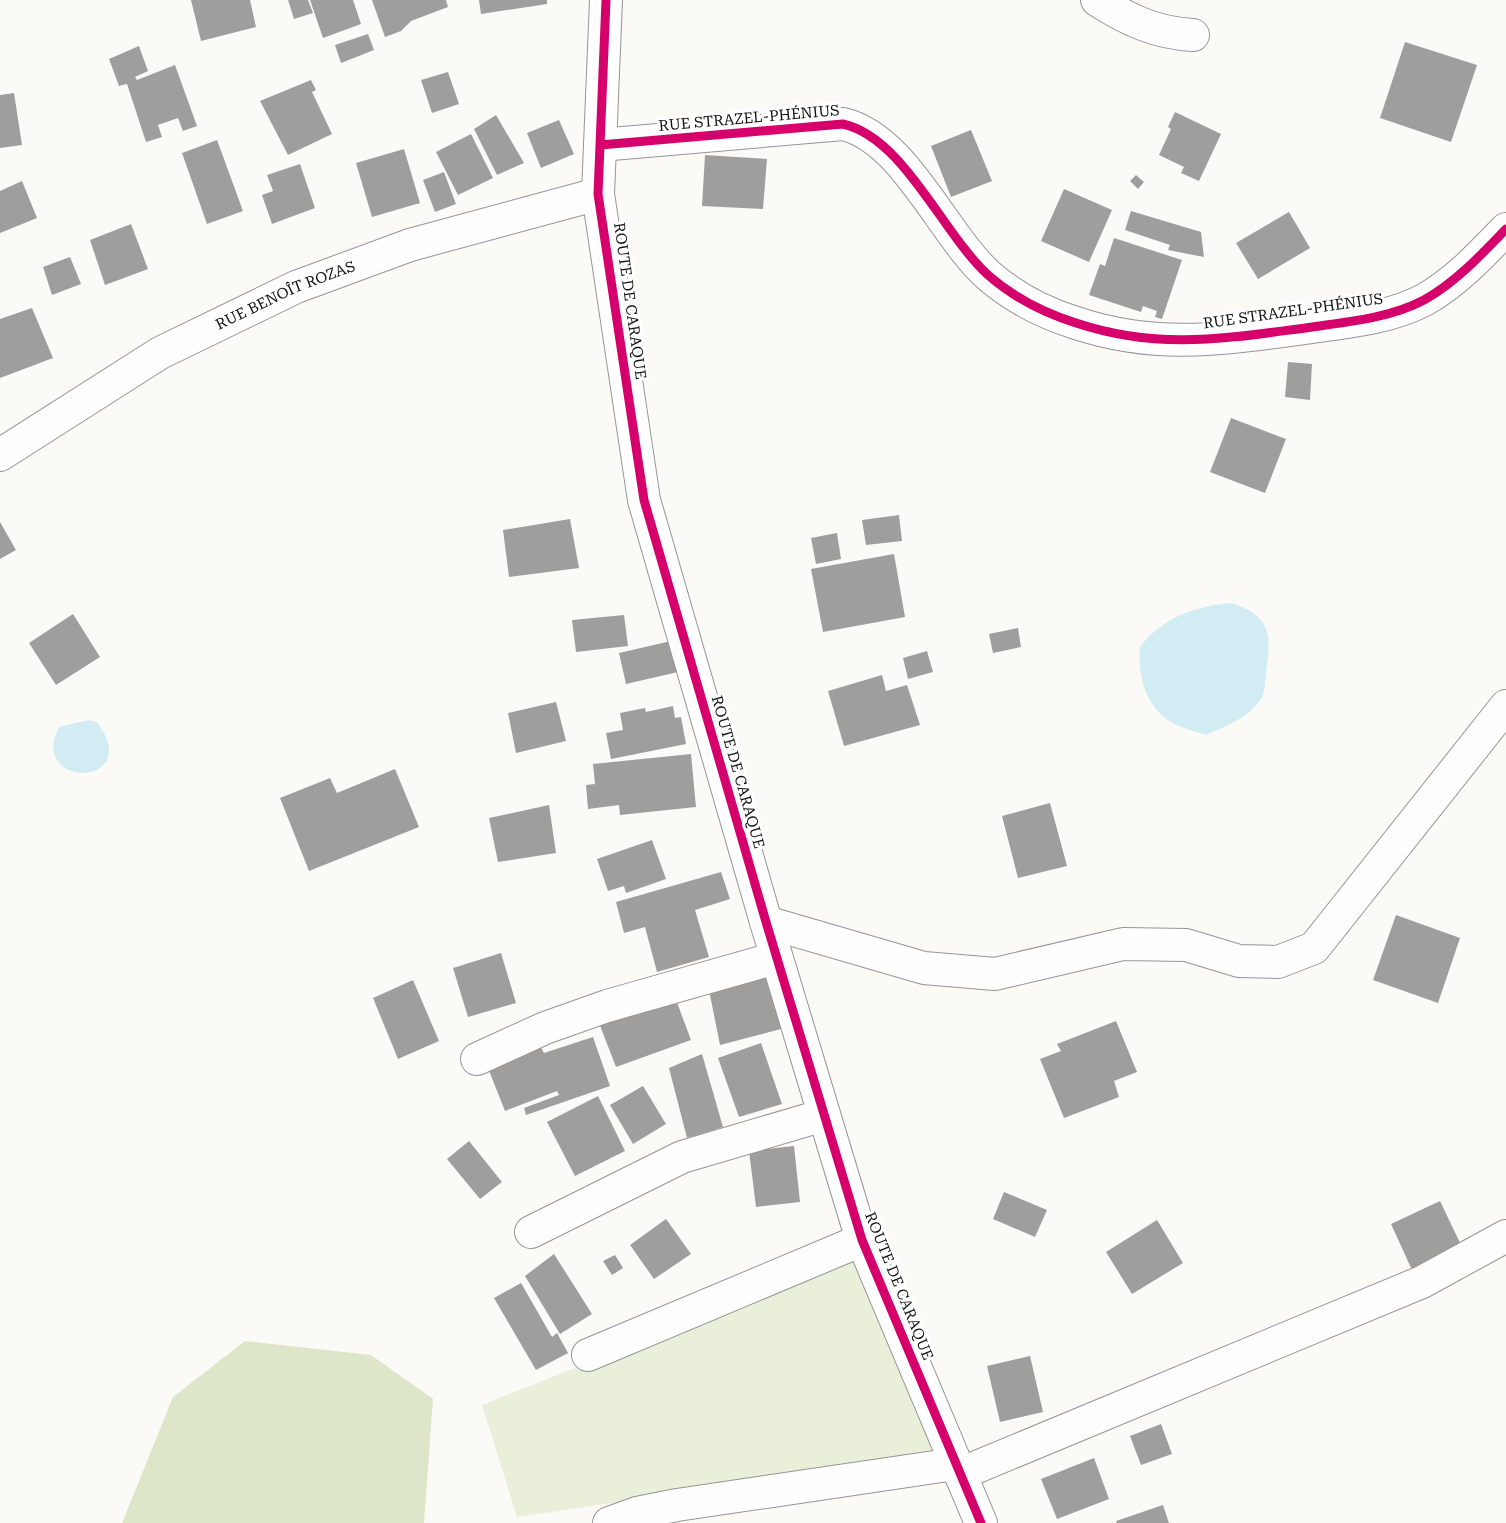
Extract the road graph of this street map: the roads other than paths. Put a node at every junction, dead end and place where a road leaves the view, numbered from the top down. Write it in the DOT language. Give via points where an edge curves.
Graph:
graph roads {
  1 [pos="606,0"];
  2 [pos="1097,0"];
  3 [pos="1193,35"];
  4 [pos="600,146"];
  5 [pos="598,194"];
  6 [pos="1506,229"];
  7 [pos="0,454"];
  8 [pos="1506,706"];
  9 [pos="765,922"];
  10 [pos="776,958"];
  11 [pos="477,1059"];
  12 [pos="824,1115"];
  13 [pos="531,1232"];
  14 [pos="1506,1236"];
  15 [pos="862,1240"];
  16 [pos="588,1355"];
  17 [pos="958,1469"];
  18 [pos="609,1523"];
  19 [pos="981,1523"];
  1 -- 4 [label="street, ROUTE DE CARAQUE"];
  2 -- 3 [label="street" via="1147,28"];
  4 -- 5 [label="street, ROUTE DE CARAQUE"];
  4 -- 6 [label="street, RUE STRAZEL-PHÉNIUS" via="843,124 857,127 886,146 964,252 991,277 1054,316 1133,338 1223,339 1401,311 1426,299 1456,276"];
  5 -- 7 [label="street, RUE BENOÎT ROZAS" via="410,246 296,287 160,353"];
  5 -- 9 [label="street, ROUTE DE CARAQUE" via="644,500"];
  8 -- 9 [label="street" via="1314,948 1278,962 1239,961 1186,945 1123,944 995,974 924,968"];
  9 -- 10 [label="street, ROUTE DE CARAQUE"];
  10 -- 11 [label="street" via="607,1006 545,1028"];
  10 -- 12 [label="street, ROUTE DE CARAQUE"];
  12 -- 13 [label="street" via="682,1157"];
  12 -- 15 [label="street, ROUTE DE CARAQUE"];
  14 -- 17 [label="street" via="1422,1282"];
  15 -- 16 [label="street"];
  15 -- 17 [label="street, ROUTE DE CARAQUE"];
  17 -- 18 [label="street" via="677,1505"];
  17 -- 19 [label="street, ROUTE DE CARAQUE"];
}
